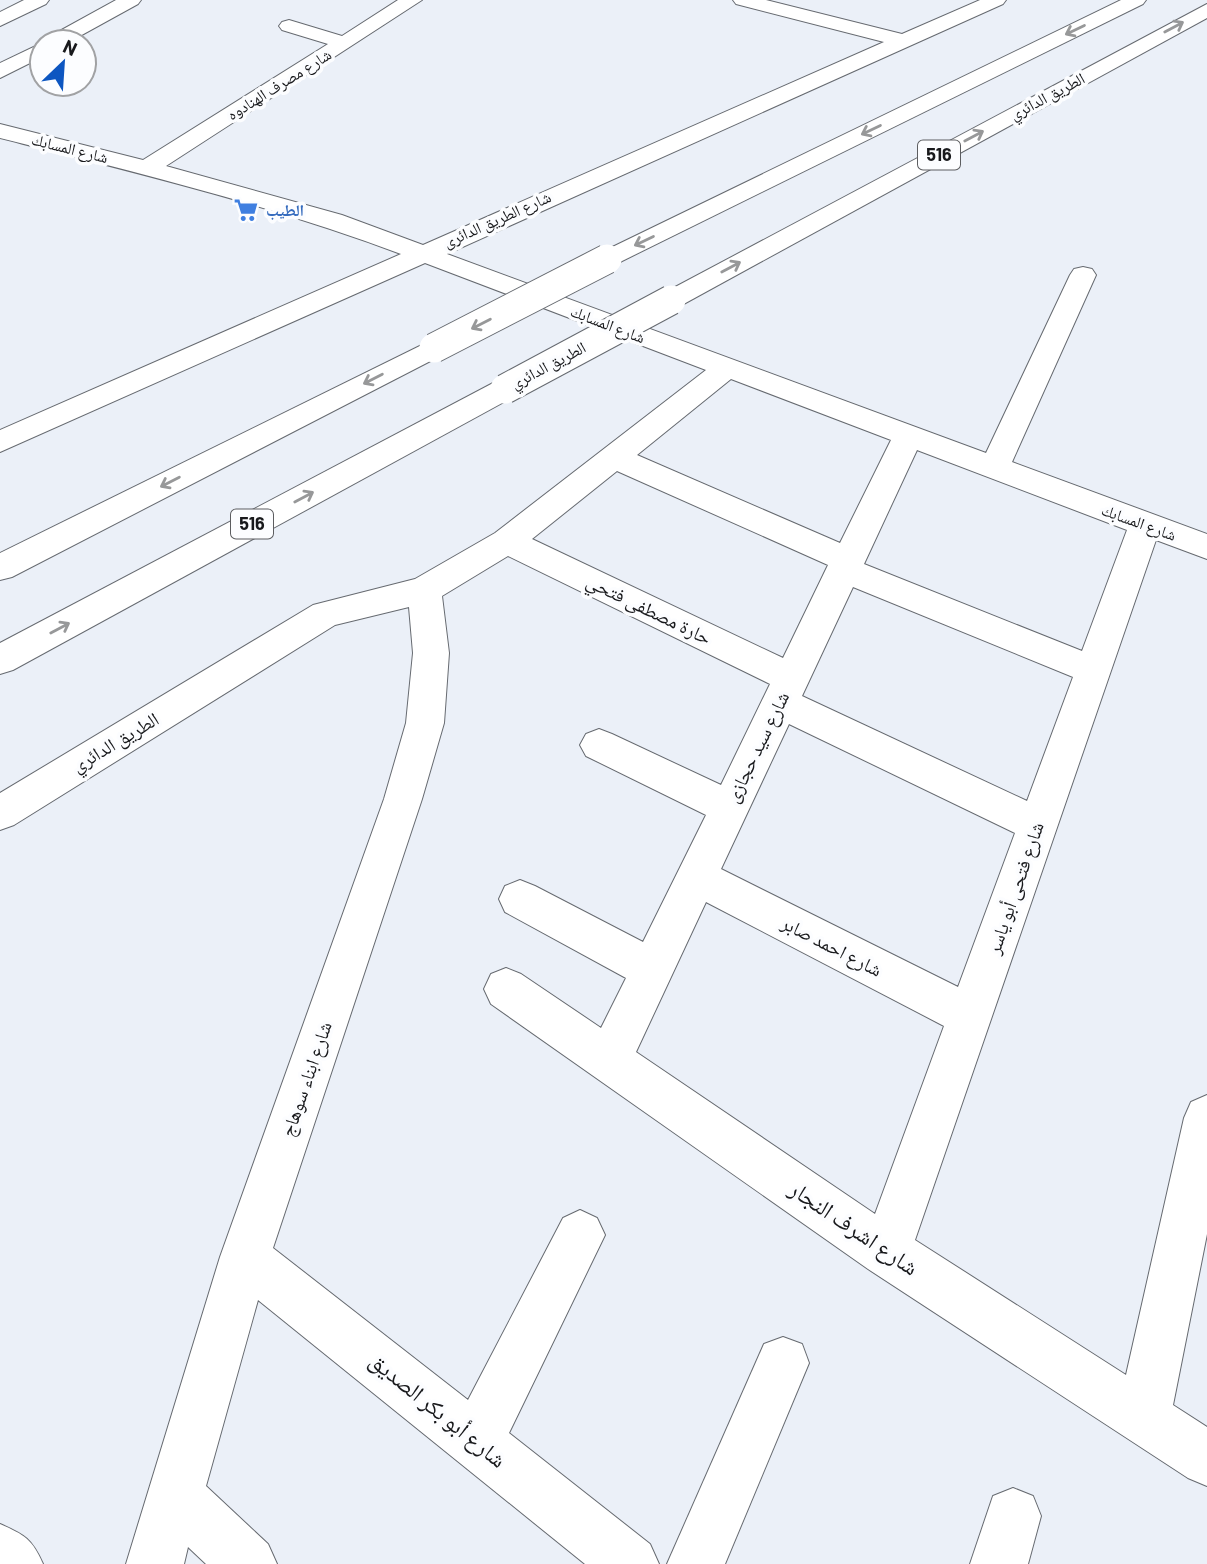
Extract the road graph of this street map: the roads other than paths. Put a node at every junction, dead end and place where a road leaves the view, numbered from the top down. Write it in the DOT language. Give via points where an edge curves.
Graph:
graph roads {
  1 [pos="39,0"];
  2 [pos="131,0"];
  3 [pos="412,0"];
  4 [pos="743,0"];
  5 [pos="1136,0"];
  6 [pos="947,3"];
  7 [pos="985,5"];
  8 [pos="1207,10"];
  9 [pos="0,20"];
  10 [pos="289,26"];
  11 [pos="80,28"];
  12 [pos="904,41"];
  13 [pos="345,43"];
  14 [pos="28,57"];
  15 [pos="0,72"];
  16 [pos="0,131"];
  17 [pos="146,168"];
  18 [pos="421,253"];
  19 [pos="1083,275"];
  20 [pos="726,369"];
  21 [pos="908,436"];
  22 [pos="0,442"];
  23 [pos="614,457"];
  24 [pos="994,468"];
  25 [pos="1145,525"];
  26 [pos="1204,535"];
  27 [pos="507,541"];
  28 [pos="846,565"];
  29 [pos="0,568"];
  30 [pos="425,590"];
  31 [pos="0,660"];
  32 [pos="1093,670"];
  33 [pos="785,690"];
  34 [pos="599,745"];
  35 [pos="729,807"];
  36 [pos="0,813"];
  37 [pos="1037,824"];
  38 [pos="695,876"];
  39 [pos="520,899"];
  40 [pos="651,968"];
  41 [pos="506,989"];
  42 [pos="970,1016"];
  43 [pos="609,1060"];
  44 [pos="1207,1118"];
  45 [pos="580,1235"];
  46 [pos="886,1251"];
  47 [pos="245,1257"];
  48 [pos="783,1363"];
  49 [pos="1143,1418"];
  50 [pos="476,1441"];
  51 [pos="1207,1459"];
  52 [pos="176,1497"];
  53 [pos="0,1553"];
  54 [pos="14,1564"];
  55 [pos="155,1564"];
  56 [pos="248,1564"];
  57 [pos="630,1564"];
  58 [pos="696,1564"];
  1 -- 9 [label="main road"];
  2 -- 11 [label="main road"];
  3 -- 13 [label="main road, شارع مصرف الهنادوه"];
  4 -- 12 [label="main road"];
  5 -- 29 [label="main road, one-way, bridge" via="607,259"];
  6 -- 7 [label="main road"];
  7 -- 12 [label="main road, شارع الطريق الدائرى"];
  31 -- 8 [label="main road, الطريق الدائري / 516, one-way, bridge"];
  10 -- 13 [label="main road"];
  12 -- 18 [label="main road, شارع الطريق الدائرى"];
  13 -- 17 [label="main road, شارع مصرف الهنادوه"];
  14 -- 15 [label="main road"];
  16 -- 17 [label="main road, شارع المسابك"];
  17 -- 18 [label="main road, شارع المسابك" via="333,220"];
  18 -- 20 [label="main road, شارع المسابك"];
  18 -- 22 [label="main road, شارع الطريق الدائرى"];
  19 -- 24 [label="main road"];
  20 -- 21 [label="main road, شارع المسابك"];
  20 -- 23 [label="main road, الطريق الدائري"];
  21 -- 24 [label="main road, شارع المسابك"];
  21 -- 28 [label="main road, شارع سيد حجازى"];
  23 -- 27 [label="main road, الطريق الدائري"];
  23 -- 28 [label="main road"];
  24 -- 25 [label="main road, شارع المسابك"];
  25 -- 26 [label="main road, شارع المسابك"];
  25 -- 32 [label="main road, شارع فتحى أبو ياسر"];
  27 -- 30 [label="main road, الطريق الدائري"];
  27 -- 33 [label="main road, حارة مصطفى فتحي"];
  28 -- 32 [label="main road"];
  28 -- 33 [label="main road, شارع سيد حجازى"];
  30 -- 36 [label="main road, الطريق الدائري" via="325,614"];
  30 -- 47 [label="main road, شارع ابناء سوهاج" via="431,653 425,723"];
  32 -- 37 [label="main road, شارع فتحى أبو ياسر"];
  33 -- 35 [label="main road, شارع سيد حجازى"];
  33 -- 37 [label="main road, حارة مصطفى فتحي"];
  34 -- 35 [label="main road"];
  35 -- 38 [label="main road, شارع سيد حجازى"];
  37 -- 42 [label="main road, شارع فتحى أبو ياسر"];
  38 -- 40 [label="main road, شارع سيد حجازى"];
  38 -- 42 [label="main road, شارع احمد صابر"];
  39 -- 40 [label="main road"];
  40 -- 43 [label="main road, شارع سيد حجازى"];
  41 -- 43 [label="main road, شارع اشرف النجار"];
  42 -- 46 [label="main road, شارع فتحى أبو ياسر"];
  43 -- 46 [label="main road, شارع اشرف النجار"];
  44 -- 49 [label="main road"];
  45 -- 50 [label="main road"];
  46 -- 49 [label="main road, شارع اشرف النجار"];
  47 -- 50 [label="main road, شارع أبو بكر الصديق"];
  47 -- 52 [label="main road, شارع ابناء سوهاج"];
  48 -- 58 [label="main road"];
  49 -- 51 [label="main road, شارع اشرف النجار"];
  50 -- 57 [label="main road, شارع أبو بكر الصديق"];
  52 -- 55 [label="main road, شارع ابناء سوهاج"];
  52 -- 56 [label="main road"];
  53 -- 54 [label="main road"];
}
